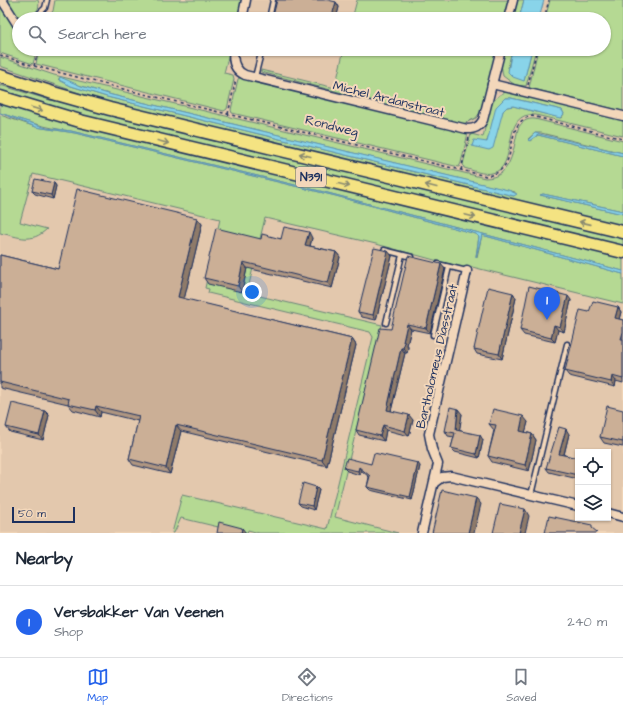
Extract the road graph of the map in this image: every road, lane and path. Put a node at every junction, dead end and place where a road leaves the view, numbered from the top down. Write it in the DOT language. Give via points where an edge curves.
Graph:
graph roads {
  1 [pos="2,0"];
  2 [pos="47,0"];
  3 [pos="246,0"];
  4 [pos="273,0"];
  5 [pos="513,0"];
  6 [pos="549,0"];
  7 [pos="41,12"];
  8 [pos="243,12"];
  9 [pos="270,12"];
  10 [pos="510,12"];
  11 [pos="546,12"];
  12 [pos="12,16"];
  13 [pos="0,55"];
  14 [pos="37,56"];
  15 [pos="234,56"];
  16 [pos="260,56"];
  17 [pos="499,56"];
  18 [pos="535,56"];
  19 [pos="34,66"];
  20 [pos="239,72"];
  21 [pos="0,76"];
  22 [pos="255,78"];
  23 [pos="492,84"];
  24 [pos="526,92"];
  25 [pos="0,97"];
  26 [pos="228,114"];
  27 [pos="623,116"];
  28 [pos="470,129"];
  29 [pos="623,139"];
  30 [pos="461,170"];
  31 [pos="623,232"];
  32 [pos="375,248"];
  33 [pos="623,252"];
  34 [pos="402,255"];
  35 [pos="416,258"];
  36 [pos="436,263"];
  37 [pos="449,266"];
  38 [pos="467,271"];
  39 [pos="386,323"];
  40 [pos="433,335"];
  41 [pos="567,344"];
  42 [pos="434,483"];
  43 [pos="531,495"];
  44 [pos="575,505"];
  45 [pos="611,514"];
  46 [pos="623,517"];
  47 [pos="422,533"];
  1 -- 12 [label="street"];
  2 -- 7 [label="lane"];
  3 -- 8 [label="street"];
  4 -- 9 [label="lane"];
  5 -- 10 [label="street"];
  6 -- 11 [label="path"];
  13 -- 19 [label="path, Rondweg"];
  14 -- 19 [label="path"];
  15 -- 20 [label="street" via="234,64"];
  16 -- 22 [label="lane"];
  17 -- 23 [label="street"];
  18 -- 24 [label="path"];
  19 -- 26 [label="path, Rondweg"];
  20 -- 22 [label="street, Michel Ardanstraat"];
  20 -- 26 [label="path"];
  31 -- 21 [label="main road, N391, one-way" via="110,109"];
  22 -- 28 [label="street, Michel Ardanstraat"];
  23 -- 24 [label="street"];
  23 -- 28 [label="street" via="483,120 479,126"];
  24 -- 27 [label="street"];
  25 -- 33 [label="main road, N391, one-way" via="80,122"];
  26 -- 30 [label="path, Rondweg"];
  28 -- 30 [label="path"];
  29 -- 30 [label="path, Rondweg" via="532,116 518,124 506,165 500,172 486,176"];
  32 -- 34 [label="lane"];
  34 -- 35 [label="lane"];
  34 -- 39 [label="lane"];
  36 -- 37 [label="lane, Bartholomeus Diasstraat"];
  37 -- 38 [label="lane, Bartholomeus Diasstraat"];
  37 -- 40 [label="lane, Bartholomeus Diasstraat"];
  38 -- 42 [label="street, Bartholomeus Diasstraat" via="429,434 438,464"];
  41 -- 43 [label="lane"];
  42 -- 43 [label="street" via="442,477 451,476"];
  42 -- 47 [label="street, Bartholomeus Diasstraat"];
  43 -- 44 [label="street"];
  45 -- 46 [label="street"];
}
